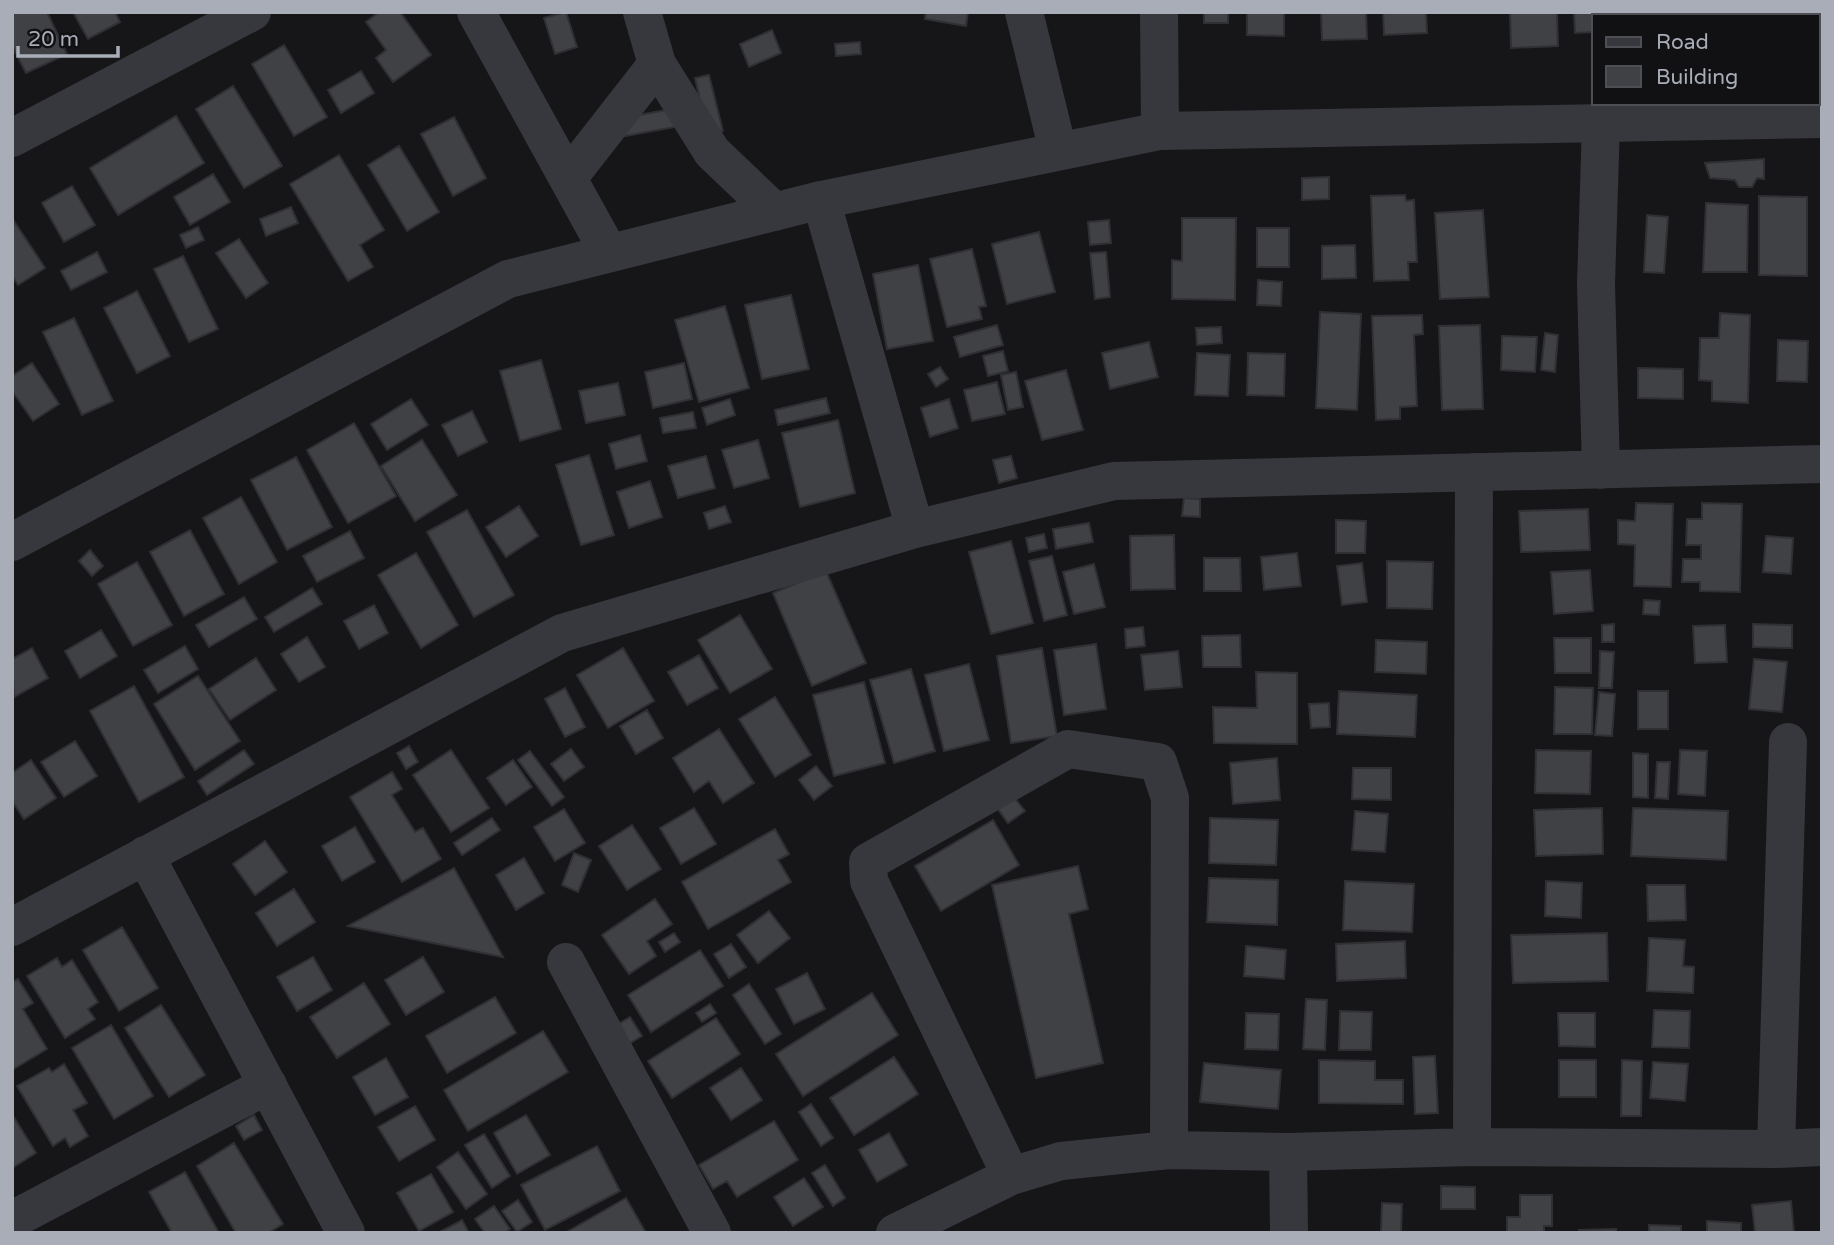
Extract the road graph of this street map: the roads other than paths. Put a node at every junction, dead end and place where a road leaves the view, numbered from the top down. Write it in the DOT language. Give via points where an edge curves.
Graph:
graph roads {
  1 [pos="252,12"];
  2 [pos="476,12"];
  3 [pos="642,12"];
  4 [pos="1024,12"];
  5 [pos="1159,12"];
  6 [pos="657,64"];
  7 [pos="1822,120"];
  8 [pos="1601,123"];
  9 [pos="1160,131"];
  10 [pos="12,138"];
  11 [pos="1058,151"];
  12 [pos="568,178"];
  13 [pos="821,200"];
  14 [pos="775,212"];
  15 [pos="609,253"];
  16 [pos="1822,464"];
  17 [pos="1601,470"];
  18 [pos="1474,472"];
  19 [pos="915,529"];
  20 [pos="12,542"];
  21 [pos="1787,742"];
  22 [pos="145,855"];
  23 [pos="12,927"];
  24 [pos="566,962"];
  25 [pos="268,1086"];
  26 [pos="1472,1147"];
  27 [pos="1822,1147"];
  28 [pos="1776,1149"];
  29 [pos="1169,1150"];
  30 [pos="1288,1152"];
  31 [pos="1011,1176"];
  32 [pos="12,1220"];
  33 [pos="346,1233"];
  34 [pos="712,1233"];
  35 [pos="895,1233"];
  36 [pos="1289,1233"];
  1 -- 10 [label="street"];
  2 -- 12 [label="street"];
  3 -- 6 [label="street"];
  4 -- 11 [label="street"];
  5 -- 9 [label="street"];
  6 -- 12 [label="street"];
  6 -- 14 [label="street" via="712,152"];
  7 -- 8 [label="street"];
  8 -- 9 [label="street"];
  8 -- 17 [label="street" via="1597,284"];
  9 -- 11 [label="street"];
  11 -- 13 [label="street"];
  12 -- 15 [label="street"];
  13 -- 14 [label="street"];
  13 -- 19 [label="street"];
  14 -- 15 [label="street"];
  15 -- 20 [label="street" via="508,279"];
  16 -- 17 [label="street"];
  17 -- 18 [label="street"];
  18 -- 19 [label="street" via="1115,481"];
  18 -- 26 [label="street"];
  19 -- 22 [label="street" via="562,633"];
  21 -- 28 [label="street"];
  22 -- 23 [label="street"];
  22 -- 25 [label="street"];
  24 -- 34 [label="street"];
  25 -- 32 [label="street"];
  25 -- 33 [label="street"];
  26 -- 28 [label="street"];
  26 -- 30 [label="street"];
  27 -- 28 [label="street"];
  29 -- 30 [label="street"];
  29 -- 31 [label="street" via="1061,1161"];
  29 -- 31 [label="street" via="1170,798 1158,762 1068,749 868,862 869,881"];
  30 -- 36 [label="street"];
  31 -- 35 [label="street"];
}
